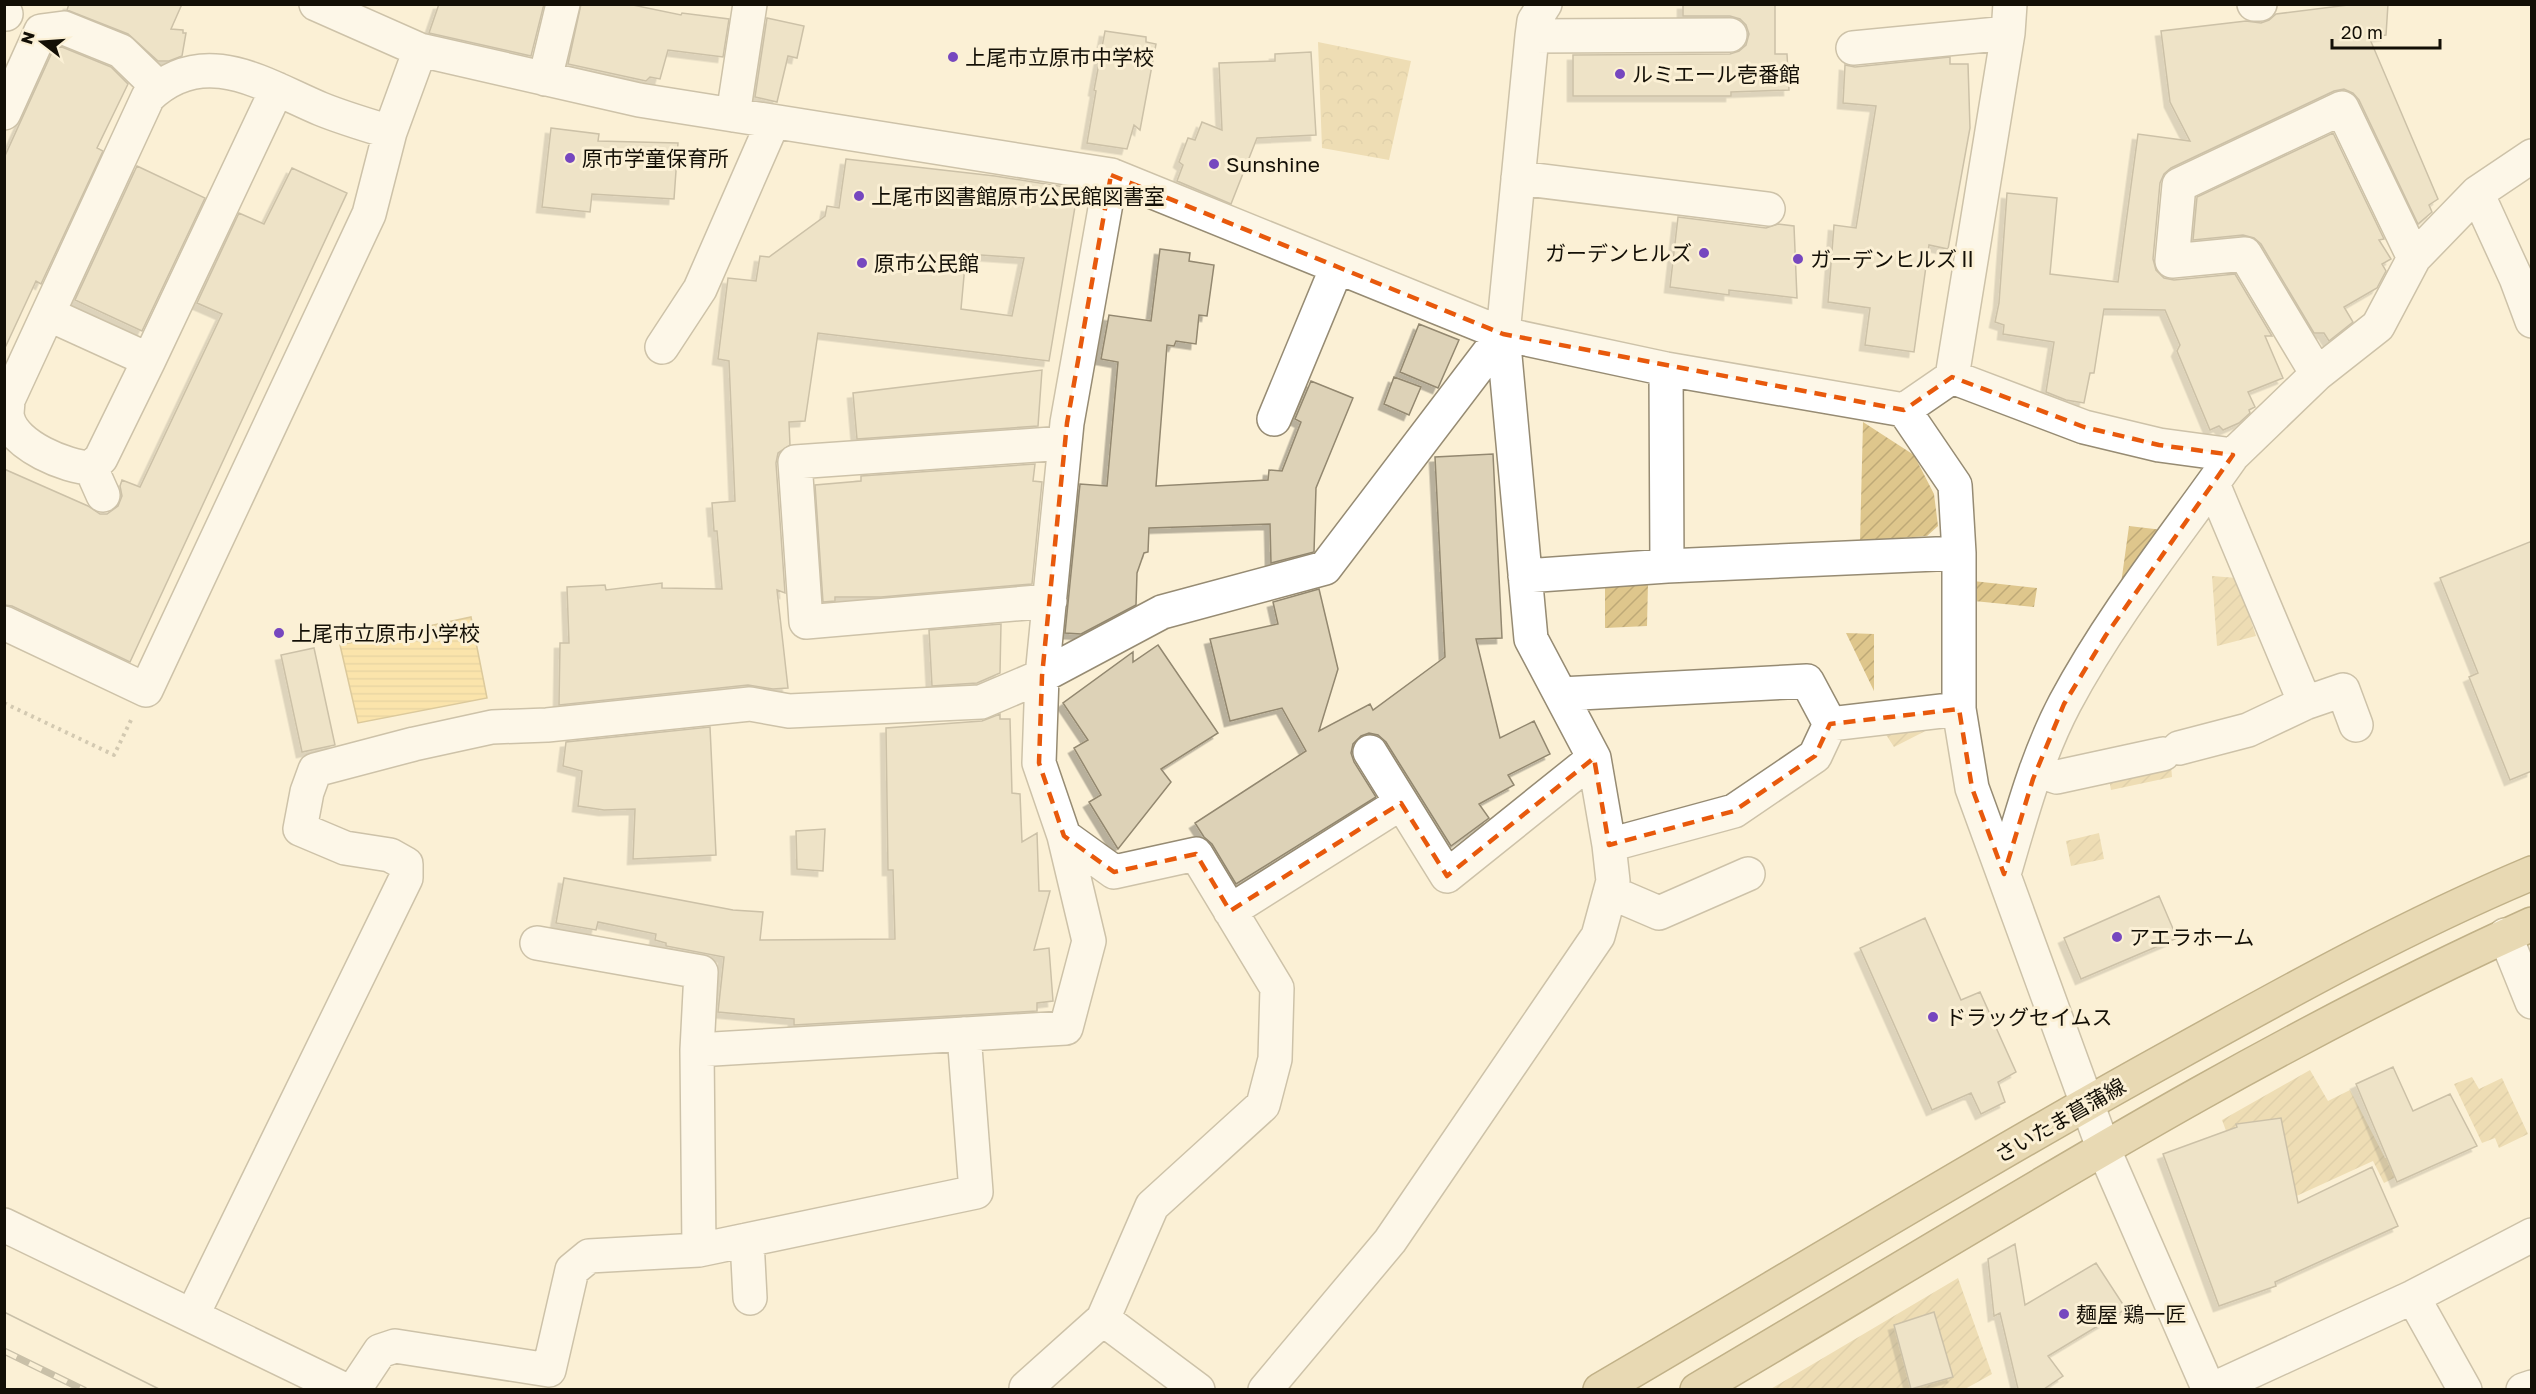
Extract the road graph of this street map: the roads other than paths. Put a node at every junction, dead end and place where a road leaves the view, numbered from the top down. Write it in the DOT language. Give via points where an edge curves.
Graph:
graph roads {
  1 [pos="316,4"];
  2 [pos="563,4"];
  3 [pos="750,4"];
  4 [pos="1545,4"];
  5 [pos="2254,4"];
  6 [pos="2260,4"];
  7 [pos="2009,19"];
  8 [pos="1730,35"];
  9 [pos="1532,36"];
  10 [pos="1852,48"];
  11 [pos="420,50"];
  12 [pos="545,79"];
  13 [pos="158,87"];
  14 [pos="277,89"];
  15 [pos="4,113"];
  16 [pos="733,115"];
  17 [pos="773,122"];
  18 [pos="390,132"];
  19 [pos="2532,156"];
  20 [pos="1111,175"];
  21 [pos="1518,178"];
  22 [pos="2477,193"];
  23 [pos="1768,209"];
  24 [pos="2414,258"];
  25 [pos="1337,267"];
  26 [pos="48,314"];
  27 [pos="2532,321"];
  28 [pos="1503,334"];
  29 [pos="662,347"];
  30 [pos="149,360"];
  31 [pos="1666,369"];
  32 [pos="2317,374"];
  33 [pos="1952,377"];
  34 [pos="1904,410"];
  35 [pos="1274,419"];
  36 [pos="1065,443"];
  37 [pos="2233,455"];
  38 [pos="2213,484"];
  39 [pos="1959,553"];
  40 [pos="1667,566"];
  41 [pos="1525,576"];
  42 [pos="1050,601"];
  43 [pos="4,623"];
  44 [pos="1042,676"];
  45 [pos="1561,694"];
  46 [pos="2305,702"];
  47 [pos="1959,709"];
  48 [pos="1830,724"];
  49 [pos="2356,725"];
  50 [pos="1370,752"];
  51 [pos="1594,758"];
  52 [pos="2036,770"];
  53 [pos="1401,803"];
  54 [pos="1064,836"];
  55 [pos="1609,845"];
  56 [pos="2532,873"];
  57 [pos="1748,874"];
  58 [pos="2004,874"];
  59 [pos="1610,892"];
  60 [pos="1230,911"];
  61 [pos="2518,929"];
  62 [pos="537,943"];
  63 [pos="2532,1002"];
  64 [pos="964,1034"];
  65 [pos="697,1050"];
  66 [pos="2087,1103"];
  67 [pos="2104,1150"];
  68 [pos="4,1225"];
  69 [pos="2532,1235"];
  70 [pos="747,1240"];
  71 [pos="699,1250"];
  72 [pos="2413,1297"];
  73 [pos="750,1298"];
  74 [pos="192,1316"];
  75 [pos="1103,1319"];
  76 [pos="2532,1387"];
  77 [pos="345,1389"];
  78 [pos="354,1389"];
  79 [pos="1028,1389"];
  80 [pos="1198,1389"];
  81 [pos="1265,1389"];
  82 [pos="1599,1389"];
  83 [pos="1697,1389"];
  84 [pos="2210,1389"];
  85 [pos="2465,1389"];
  86 [pos="2523,1389"];
  1 -- 11 [label="street"];
  2 -- 12 [label="street"];
  3 -- 16 [label="street"];
  4 -- 9 [label="street" via="1534,21"];
  5 -- 6 [label="street"];
  7 -- 10 [label="street"];
  7 -- 33 [label="street"];
  8 -- 9 [label="street"];
  9 -- 21 [label="street"];
  11 -- 12 [label="street"];
  11 -- 18 [label="street"];
  12 -- 16 [label="street"];
  13 -- 14 [label="street" via="177,77 214,70 232,72"];
  13 -- 15 [label="street" via="121,51 64,28 41,31"];
  13 -- 26 [label="street" via="148,97"];
  14 -- 18 [label="street" via="323,110"];
  14 -- 30 [label="street"];
  16 -- 17 [label="street"];
  17 -- 20 [label="street"];
  17 -- 29 [label="street" via="700,289"];
  18 -- 43 [label="street" via="369,214 146,690"];
  19 -- 22 [label="street"];
  20 -- 25 [label="street"];
  20 -- 36 [label="street"];
  21 -- 23 [label="street"];
  21 -- 28 [label="street"];
  22 -- 24 [label="street"];
  22 -- 27 [label="street"];
  24 -- 32 [label="street" via="2378,326"];
  24 -- 32 [label="street" via="2342,108 2179,185 2172,261 2245,254"];
  25 -- 28 [label="street"];
  25 -- 35 [label="street"];
  26 -- 30 [label="street"];
  26 -- 30 [label="street" via="8,400 8,419 31,448 97,481 101,458"];
  28 -- 31 [label="street"];
  28 -- 41 [label="street"];
  28 -- 44 [label="street" via="1325,568 1162,612"];
  31 -- 34 [label="street"];
  31 -- 40 [label="street"];
  32 -- 37 [label="street"];
  33 -- 34 [label="street"];
  33 -- 37 [label="street" via="2084,427 2159,445"];
  34 -- 39 [label="street" via="1955,484"];
  36 -- 42 [label="street"];
  36 -- 42 [label="street" via="795,462 806,622"];
  37 -- 38 [label="street"];
  38 -- 46 [label="street"];
  38 -- 52 [label="street" via="2106,635 2064,704"];
  39 -- 40 [label="street"];
  39 -- 47 [label="street"];
  40 -- 41 [label="street"];
  41 -- 45 [label="street" via="1531,639"];
  42 -- 44 [label="street"];
  44 -- 54 [label="street" via="1040,763"];
  44 -- 74 [label="street" via="981,702 789,711 750,704 492,727 315,770 300,829 345,848 390,855 406,864 406,878"];
  45 -- 48 [label="street" via="1807,681"];
  45 -- 51 [label="street"];
  46 -- 49 [label="street" via="2343,690"];
  46 -- 52 [label="street" via="2248,730 2171,751 2057,777"];
  47 -- 48 [label="street"];
  47 -- 58 [label="street" via="1971,788"];
  48 -- 55 [label="street" via="1815,756 1734,811"];
  50 -- 53 [label="street"];
  51 -- 53 [label="street" via="1447,876"];
  51 -- 55 [label="street"];
  52 -- 58 [label="street"];
  53 -- 60 [label="street"];
  54 -- 60 [label="street" via="1114,872 1196,854"];
  54 -- 64 [label="street" via="1089,941 1066,1028"];
  55 -- 59 [label="street" via="1613,881"];
  56 -- 66 [label="main road, さいたま菖蒲線" via="2486,891 2330,968"];
  57 -- 59 [label="street" via="1659,913"];
  58 -- 66 [label="street"];
  59 -- 81 [label="street" via="1598,936 1390,1241"];
  60 -- 75 [label="street" via="1277,988 1275,1059 1263,1105 1152,1206"];
  61 -- 63 [label="street"];
  61 -- 67 [label="main road" via="2348,1011"];
  62 -- 65 [label="street" via="701,972"];
  64 -- 65 [label="street"];
  64 -- 70 [label="street" via="976,1192"];
  65 -- 71 [label="street"];
  66 -- 67 [label="street"];
  66 -- 82 [label="main road, さいたま菖蒲線"];
  67 -- 83 [label="main road"];
  67 -- 84 [label="street"];
  68 -- 74 [label="street"];
  69 -- 72 [label="street"];
  70 -- 71 [label="street"];
  70 -- 73 [label="street"];
  71 -- 78 [label="street" via="589,1256 572,1270 549,1370 395,1346 380,1351"];
  72 -- 84 [label="street"];
  72 -- 85 [label="street"];
  74 -- 77 [label="street"];
  75 -- 79 [label="street"];
  75 -- 80 [label="street"];
  76 -- 86 [label="street"];
}
